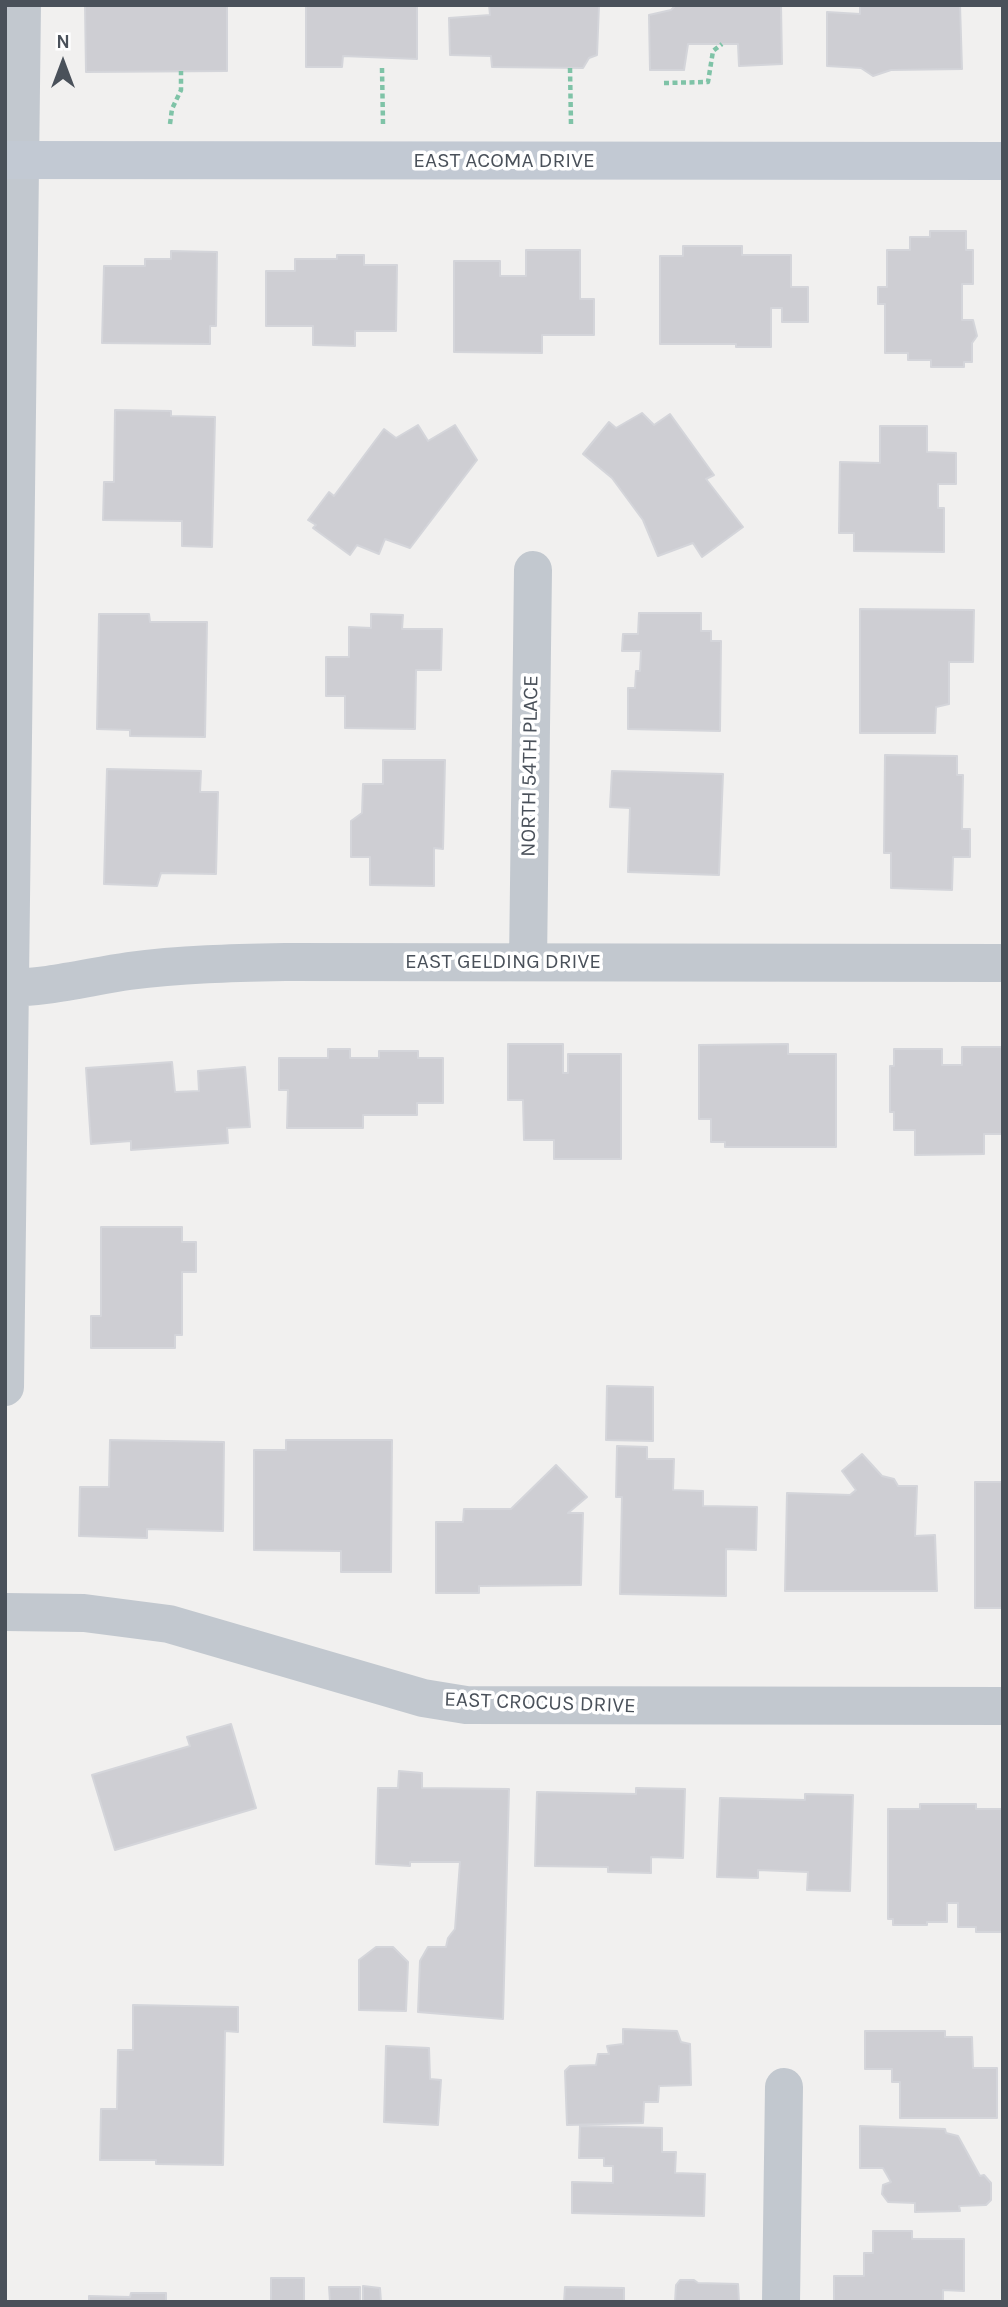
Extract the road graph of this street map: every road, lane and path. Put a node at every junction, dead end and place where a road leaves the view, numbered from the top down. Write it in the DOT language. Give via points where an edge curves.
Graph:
graph roads {
  1 [pos="22,5"];
  2 [pos="722,44"];
  3 [pos="382,68"];
  4 [pos="570,68"];
  5 [pos="181,71"];
  6 [pos="664,83"];
  7 [pos="170,126"];
  8 [pos="383,127"];
  9 [pos="571,128"];
  10 [pos="13,160"];
  11 [pos="1003,161"];
  12 [pos="533,570"];
  13 [pos="10,577"];
  14 [pos="528,962"];
  15 [pos="1003,963"];
  16 [pos="8,988"];
  17 [pos="5,1387"];
  18 [pos="5,1612"];
  19 [pos="1003,1706"];
  20 [pos="784,2087"];
  21 [pos="781,2302"];
  1 -- 10 [label="street"];
  2 -- 6 [label="path" via="713,51 708,82"];
  3 -- 8 [label="path"];
  4 -- 9 [label="path"];
  5 -- 7 [label="path" via="181,89"];
  10 -- 11 [label="street, EAST ACOMA DRIVE"];
  10 -- 13 [label="street"];
  12 -- 14 [label="street, NORTH 54TH PLACE"];
  13 -- 16 [label="street"];
  14 -- 15 [label="street, EAST GELDING DRIVE"];
  14 -- 16 [label="street, EAST GELDING DRIVE" via="205,964"];
  16 -- 17 [label="street"];
  18 -- 19 [label="street, EAST CROCUS DRIVE" via="84,1613 169,1624 423,1698 466,1704"];
  20 -- 21 [label="street"];
}
